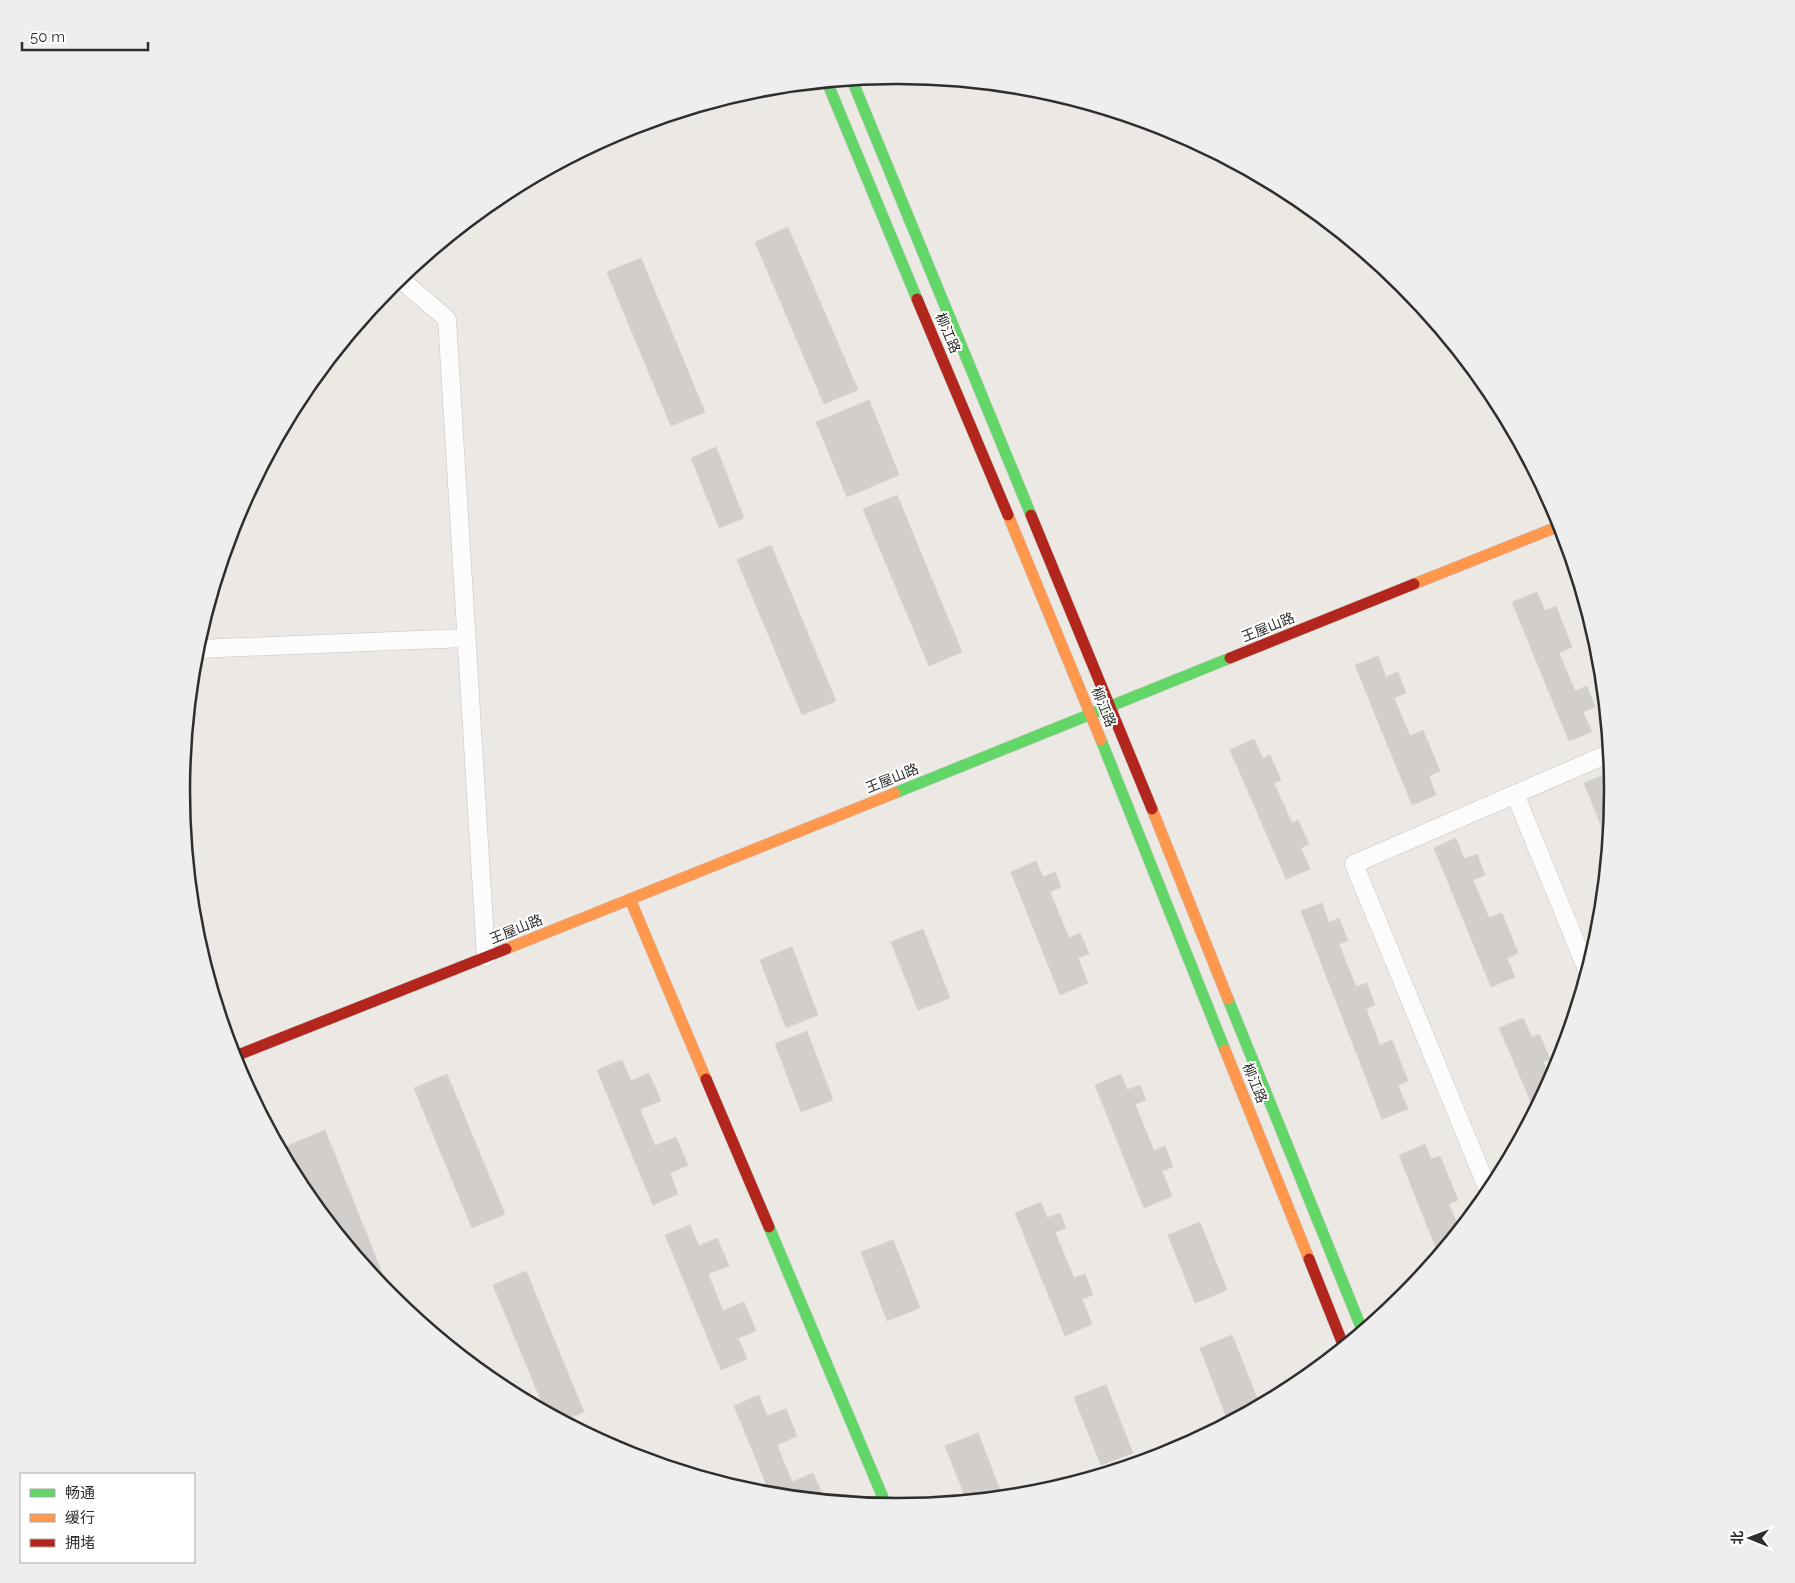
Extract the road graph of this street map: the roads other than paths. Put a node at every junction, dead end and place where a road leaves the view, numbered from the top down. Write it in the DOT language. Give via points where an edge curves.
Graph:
graph roads {
  1 [pos="854,85"];
  2 [pos="829,87"];
  3 [pos="406,283"];
  4 [pos="1555,532"];
  5 [pos="466,638"];
  6 [pos="204,649"];
  7 [pos="1110,706"];
  8 [pos="1091,714"];
  9 [pos="1604,755"];
  10 [pos="1515,794"];
  11 [pos="630,899"];
  12 [pos="486,957"];
  13 [pos="1584,962"];
  14 [pos="241,1054"];
  15 [pos="1486,1185"];
  16 [pos="1361,1327"];
  17 [pos="1342,1342"];
  18 [pos="883,1499"];
  1 -- 7 [label="street, 柳江路"];
  2 -- 8 [label="street, 柳江路"];
  3 -- 5 [label="street" via="447,319"];
  4 -- 7 [label="street, 王屋山路"];
  5 -- 6 [label="street"];
  5 -- 12 [label="street"];
  7 -- 8 [label="street, 王屋山路"];
  7 -- 16 [label="street, 柳江路"];
  8 -- 11 [label="street, 王屋山路"];
  8 -- 17 [label="street, 柳江路"];
  9 -- 10 [label="street"];
  10 -- 13 [label="street"];
  10 -- 15 [label="street" via="1354,864"];
  11 -- 12 [label="street, 王屋山路"];
  11 -- 18 [label="street"];
  12 -- 14 [label="street, 王屋山路"];
}
